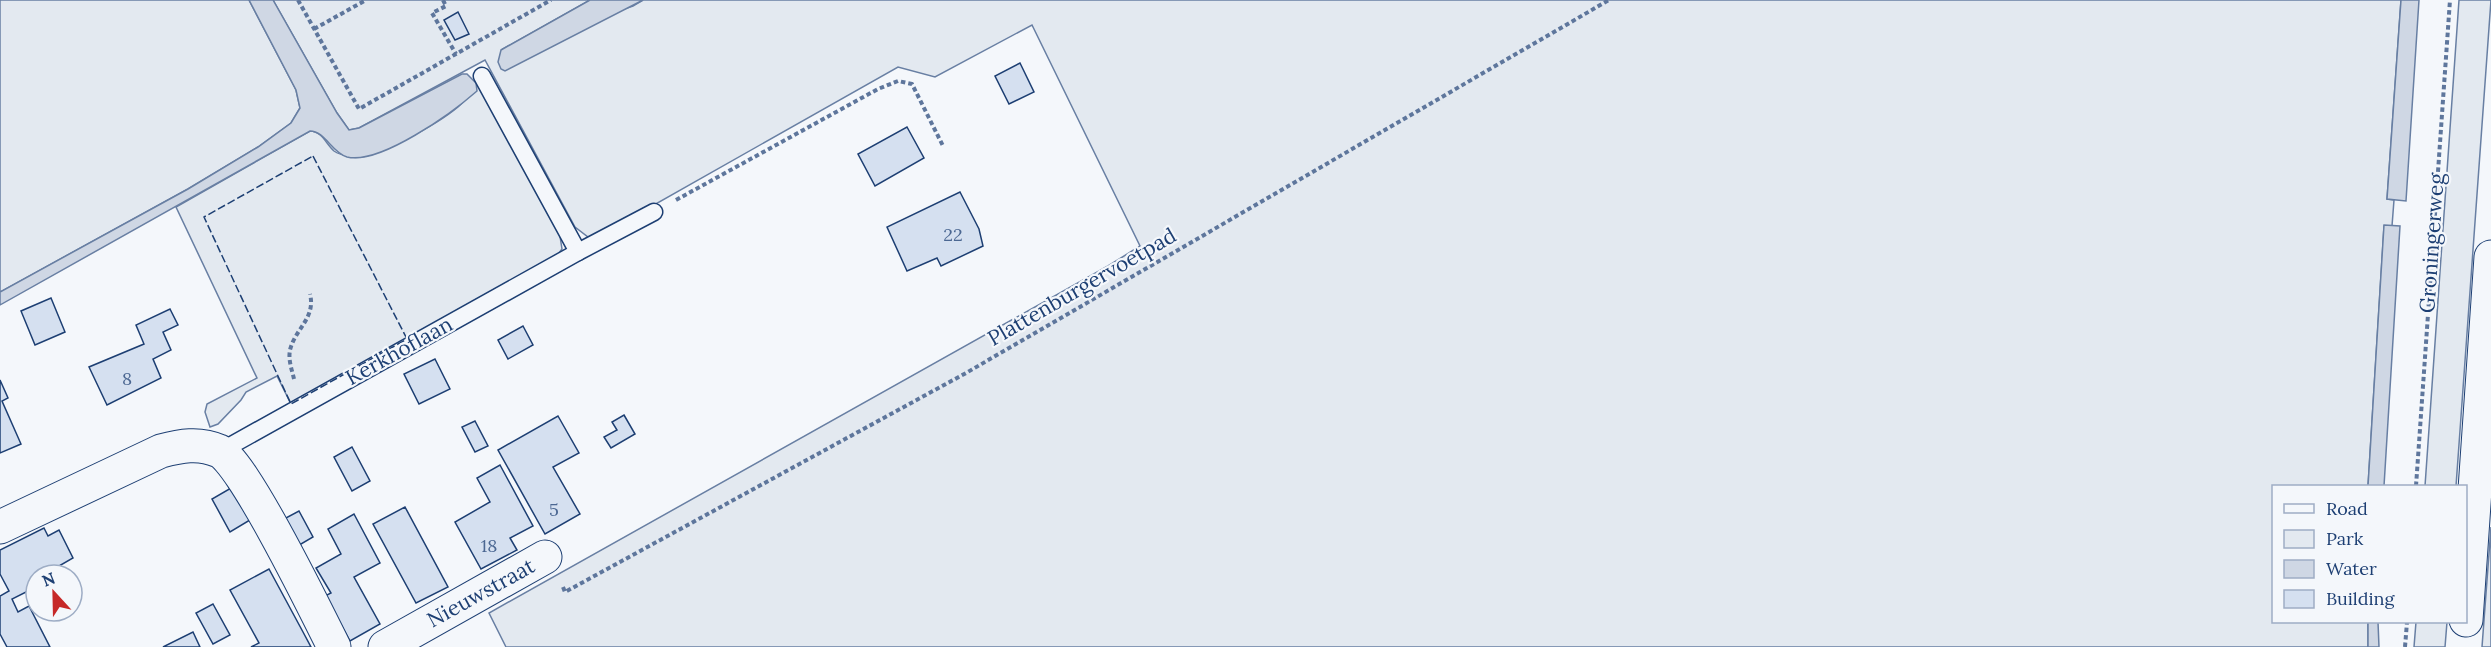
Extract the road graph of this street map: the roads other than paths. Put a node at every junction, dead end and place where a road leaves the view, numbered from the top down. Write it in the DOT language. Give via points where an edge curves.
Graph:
graph roads {
  1 [pos="482,76"];
  2 [pos="654,213"];
  3 [pos="578,252"];
  4 [pos="2491,256"];
  5 [pos="220,451"];
  6 [pos="0,527"];
  7 [pos="545,556"];
  8 [pos="2467,593"];
  9 [pos="2465,623"];
  10 [pos="334,647"];
  11 [pos="385,647"];
  12 [pos="2464,647"];
  1 -- 3 [label="lane"];
  2 -- 3 [label="lane, Kerkhoflaan"];
  3 -- 5 [label="lane, Kerkhoflaan"];
  4 -- 8 [label="street"];
  5 -- 6 [label="street" via="188,445 161,451"];
  5 -- 10 [label="street" via="238,469"];
  7 -- 11 [label="street, Nieuwstraat"];
  9 -- 12 [label="street"];
}
